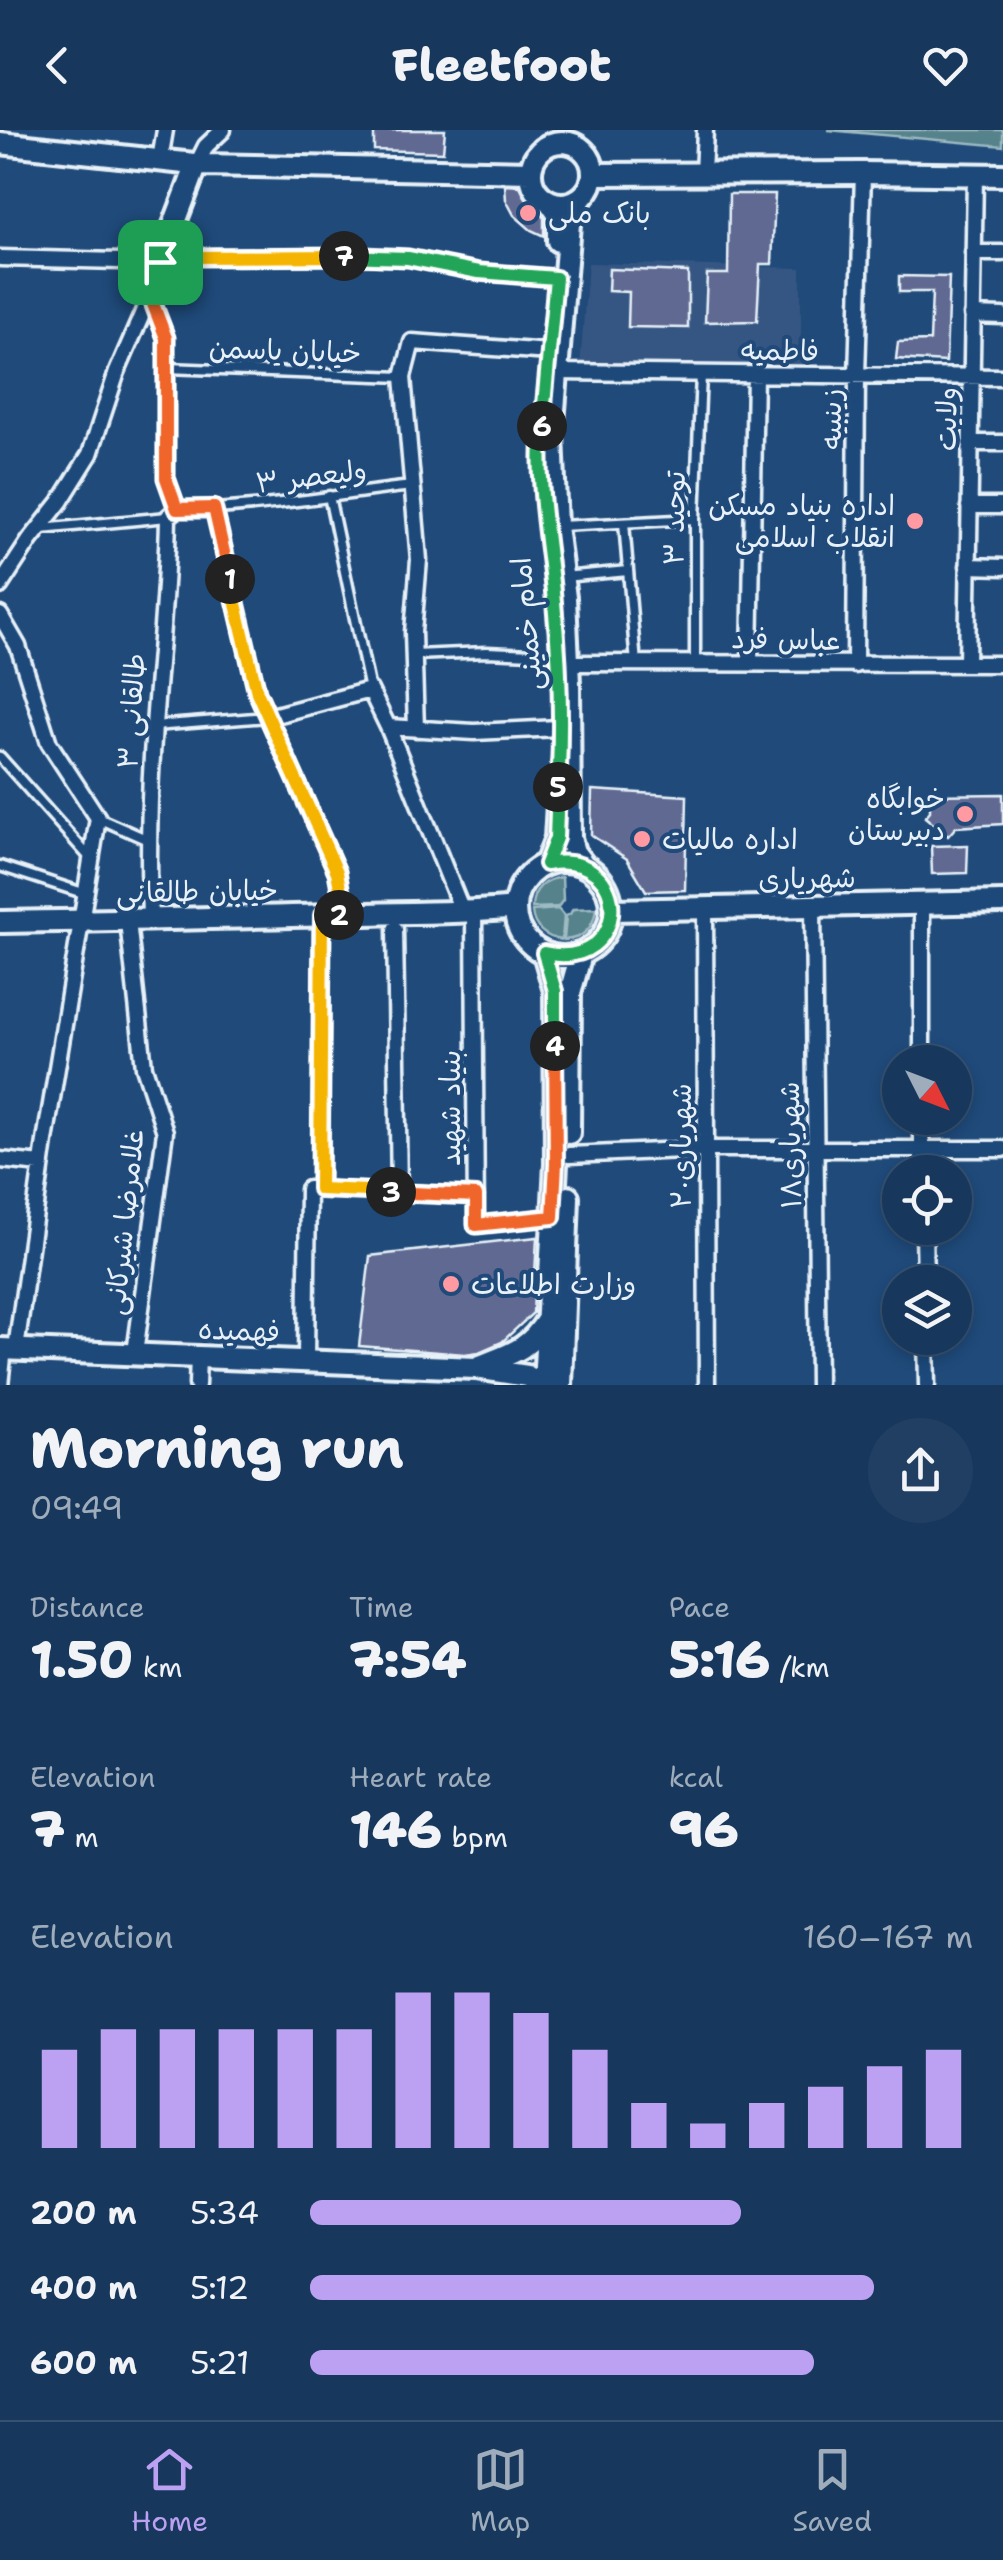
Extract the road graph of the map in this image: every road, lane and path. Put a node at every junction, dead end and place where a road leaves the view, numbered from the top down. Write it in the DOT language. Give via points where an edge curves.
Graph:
graph roads {
  1 [pos="165,130"];
  2 [pos="223,130"];
  3 [pos="584,130"];
  4 [pos="706,130"];
  5 [pos="564,136"];
  6 [pos="0,143"];
  7 [pos="586,152"];
  8 [pos="160,160"];
  9 [pos="197,164"];
  10 [pos="531,172"];
  11 [pos="863,172"];
  12 [pos="593,174"];
  13 [pos="703,174"];
  14 [pos="974,174"];
  15 [pos="1003,175"];
  16 [pos="583,196"];
  17 [pos="549,201"];
  18 [pos="973,253"];
  19 [pos="1003,254"];
  20 [pos="0,258"];
  21 [pos="160,262"];
  22 [pos="556,278"];
  23 [pos="150,296"];
  24 [pos="972,316"];
  25 [pos="1003,316"];
  26 [pos="553,362"];
  27 [pos="166,368"];
  28 [pos="701,374"];
  29 [pos="755,374"];
  30 [pos="857,376"];
  31 [pos="403,377"];
  32 [pos="971,377"];
  33 [pos="1003,377"];
  34 [pos="970,442"];
  35 [pos="1003,443"];
  36 [pos="413,486"];
  37 [pos="329,496"];
  38 [pos="969,506"];
  39 [pos="1003,506"];
  40 [pos="214,508"];
  41 [pos="172,513"];
  42 [pos="695,519"];
  43 [pos="624,522"];
  44 [pos="556,526"];
  45 [pos="41,529"];
  46 [pos="968,566"];
  47 [pos="1003,567"];
  48 [pos="628,570"];
  49 [pos="562,577"];
  50 [pos="0,586"];
  51 [pos="0,614"];
  52 [pos="414,654"];
  53 [pos="563,659"];
  54 [pos="750,663"];
  55 [pos="636,664"];
  56 [pos="695,664"];
  57 [pos="967,664"];
  58 [pos="1003,664"];
  59 [pos="854,665"];
  60 [pos="370,690"];
  61 [pos="268,717"];
  62 [pos="154,726"];
  63 [pos="388,727"];
  64 [pos="416,728"];
  65 [pos="560,728"];
  66 [pos="0,757"];
  67 [pos="98,818"];
  68 [pos="148,840"];
  69 [pos="92,860"];
  70 [pos="546,864"];
  71 [pos="583,864"];
  72 [pos="0,866"];
  73 [pos="86,894"];
  74 [pos="1003,902"];
  75 [pos="922,903"];
  76 [pos="812,905"];
  77 [pos="514,908"];
  78 [pos="705,908"];
  79 [pos="612,910"];
  80 [pos="468,913"];
  81 [pos="345,914"];
  82 [pos="322,915"];
  83 [pos="128,920"];
  84 [pos="150,920"];
  85 [pos="82,921"];
  86 [pos="0,922"];
  87 [pos="395,930"];
  88 [pos="544,953"];
  89 [pos="581,954"];
  90 [pos="922,1045"];
  91 [pos="922,1135"];
  92 [pos="922,1148"];
  93 [pos="1003,1148"];
  94 [pos="706,1149"];
  95 [pos="816,1149"];
  96 [pos="569,1155"];
  97 [pos="922,1155"];
  98 [pos="0,1160"];
  99 [pos="42,1164"];
  100 [pos="320,1189"];
  101 [pos="399,1192"];
  102 [pos="476,1196"];
  103 [pos="553,1217"];
  104 [pos="547,1318"];
  105 [pos="6,1349"];
  106 [pos="135,1353"];
  107 [pos="926,1355"];
  108 [pos="198,1356"];
  109 [pos="306,1360"];
  110 [pos="476,1368"];
  111 [pos="0,1385"];
  112 [pos="197,1385"];
  113 [pos="542,1385"];
  114 [pos="561,1385"];
  115 [pos="707,1385"];
  116 [pos="818,1385"];
  117 [pos="927,1385"];
  1 -- 8 [label="street"];
  2 -- 9 [label="street"];
  3 -- 7 [label="main road"];
  4 -- 13 [label="street"];
  5 -- 7 [label="main road"];
  5 -- 10 [label="main road" via="542,150"];
  6 -- 8 [label="main road"];
  7 -- 12 [label="main road"];
  8 -- 9 [label="main road"];
  9 -- 10 [label="main road"];
  9 -- 21 [label="main road"];
  10 -- 17 [label="main road"];
  11 -- 13 [label="main road"];
  11 -- 14 [label="main road"];
  11 -- 30 [label="street, زینبیه"];
  12 -- 13 [label="main road"];
  12 -- 16 [label="main road"];
  14 -- 15 [label="main road"];
  14 -- 18 [label="street, ولایت"];
  16 -- 17 [label="main road"];
  16 -- 26 [label="main road, امام خمینی" via="569,224"];
  17 -- 22 [label="main road, امام خمینی" via="558,214"];
  18 -- 19 [label="street"];
  18 -- 24 [label="street, ولایت"];
  20 -- 21 [label="street"];
  21 -- 22 [label="street" via="378,256"];
  21 -- 23 [label="main road"];
  22 -- 26 [label="main road, امام خمینی"];
  23 -- 27 [label="street, طالقانی ۳" via="166,338"];
  23 -- 45 [label="street" via="90,454"];
  24 -- 25 [label="street"];
  24 -- 32 [label="street, ولایت"];
  26 -- 28 [label="street, فاطمیه"];
  26 -- 31 [label="street, فاطمیه" via="412,342"];
  26 -- 44 [label="main road, امام خمینی"];
  26 -- 53 [label="main road, امام خمینی" via="541,435 545,527"];
  27 -- 31 [label="lane, خیابان یاسمن"];
  27 -- 41 [label="street, طالقانی ۳"];
  28 -- 29 [label="street, فاطمیه"];
  28 -- 42 [label="lane, توحید ۳"];
  29 -- 30 [label="street, فاطمیه"];
  29 -- 54 [label="street"];
  30 -- 32 [label="street, فاطمیه"];
  30 -- 59 [label="street, زینبیه"];
  31 -- 36 [label="street"];
  32 -- 33 [label="street, فاطمیه"];
  32 -- 34 [label="street, ولایت"];
  34 -- 35 [label="street"];
  34 -- 38 [label="street, ولایت"];
  36 -- 37 [label="lane, ولیعصر ۳"];
  36 -- 52 [label="street" via="419,560"];
  37 -- 40 [label="lane, ولیعصر ۳"];
  37 -- 60 [label="lane"];
  38 -- 39 [label="street"];
  38 -- 46 [label="street, ولایت"];
  40 -- 41 [label="street"];
  40 -- 61 [label="street"];
  41 -- 45 [label="lane"];
  41 -- 62 [label="street, طالقانی ۳"];
  42 -- 43 [label="lane"];
  42 -- 56 [label="lane, توحید ۳"];
  43 -- 44 [label="lane"];
  43 -- 48 [label="lane"];
  44 -- 49 [label="main road, امام خمینی"];
  45 -- 50 [label="street"];
  46 -- 47 [label="street"];
  46 -- 57 [label="street, ولایت"];
  48 -- 49 [label="lane"];
  48 -- 55 [label="lane"];
  49 -- 53 [label="main road, امام خمینی"];
  51 -- 67 [label="street" via="18,646 50,743"];
  52 -- 53 [label="lane"];
  52 -- 64 [label="street"];
  53 -- 55 [label="street, عباس فرد"];
  53 -- 65 [label="main road, امام خمینی"];
  53 -- 71 [label="main road, امام خمینی" via="570,838"];
  54 -- 56 [label="street, عباس فرد"];
  54 -- 59 [label="street, عباس فرد"];
  55 -- 56 [label="street, عباس فرد"];
  57 -- 58 [label="street, عباس فرد"];
  57 -- 59 [label="street, عباس فرد"];
  60 -- 61 [label="street"];
  60 -- 63 [label="street"];
  61 -- 62 [label="lane"];
  61 -- 81 [label="street" via="337,872"];
  62 -- 68 [label="street, طالقانی ۳"];
  63 -- 64 [label="street"];
  63 -- 80 [label="street"];
  64 -- 65 [label="street"];
  65 -- 70 [label="main road, امام خمینی" via="556,838"];
  66 -- 69 [label="lane"];
  67 -- 68 [label="lane"];
  67 -- 69 [label="street"];
  68 -- 84 [label="street, طالقانی ۳"];
  69 -- 73 [label="street"];
  70 -- 71 [label="main road"];
  70 -- 77 [label="main road" via="530,874"];
  71 -- 79 [label="main road" via="598,875"];
  72 -- 73 [label="lane"];
  73 -- 85 [label="street"];
  74 -- 75 [label="main road, شهریاری"];
  75 -- 76 [label="main road, شهریاری"];
  75 -- 90 [label="street"];
  76 -- 78 [label="main road, شهریاری"];
  76 -- 95 [label="street, شهریاری۱۸"];
  77 -- 80 [label="main road, خیابان طالقانی"];
  77 -- 88 [label="main road" via="528,943"];
  78 -- 79 [label="main road, شهریاری"];
  78 -- 94 [label="street, شهریاری۲۰"];
  79 -- 89 [label="main road" via="597,944"];
  80 -- 81 [label="main road, خیابان طالقانی"];
  80 -- 102 [label="street, بنیاد شهید"];
  81 -- 82 [label="main road, خیابان طالقانی"];
  82 -- 84 [label="main road, خیابان طالقانی"];
  82 -- 100 [label="street"];
  83 -- 84 [label="main road, خیابان طالقانی"];
  83 -- 85 [label="main road, خیابان طالقانی"];
  83 -- 106 [label="street, غلامرضا شیرکانی" via="144,1067 165,1132"];
  85 -- 86 [label="main road, خیابان طالقانی"];
  85 -- 99 [label="street"];
  87 -- 101 [label="street"];
  88 -- 89 [label="main road"];
  88 -- 103 [label="main road" via="555,991"];
  89 -- 96 [label="main road" via="570,993"];
  91 -- 92 [label="street"];
  92 -- 93 [label="street"];
  92 -- 95 [label="street"];
  92 -- 97 [label="street"];
  94 -- 95 [label="street"];
  94 -- 96 [label="street"];
  94 -- 115 [label="street, شهریاری۲۰"];
  95 -- 116 [label="street, شهریاری۱۸"];
  96 -- 114 [label="main road"];
  98 -- 99 [label="street"];
  99 -- 105 [label="street"];
  100 -- 101 [label="street"];
  100 -- 109 [label="street" via="308,1189"];
  101 -- 102 [label="street"];
  102 -- 103 [label="street, بنیاد شهید" via="476,1225"];
  103 -- 104 [label="main road"];
  104 -- 110 [label="main road" via="526,1346"];
  104 -- 113 [label="main road"];
  105 -- 106 [label="main road, فهمیده"];
  105 -- 111 [label="street"];
  106 -- 108 [label="main road, فهمیده"];
  107 -- 117 [label="street"];
  108 -- 109 [label="main road, فهمیده"];
  108 -- 112 [label="street"];
  109 -- 110 [label="main road, فهمیده"];
  110 -- 113 [label="main road, فهمیده"];
}
